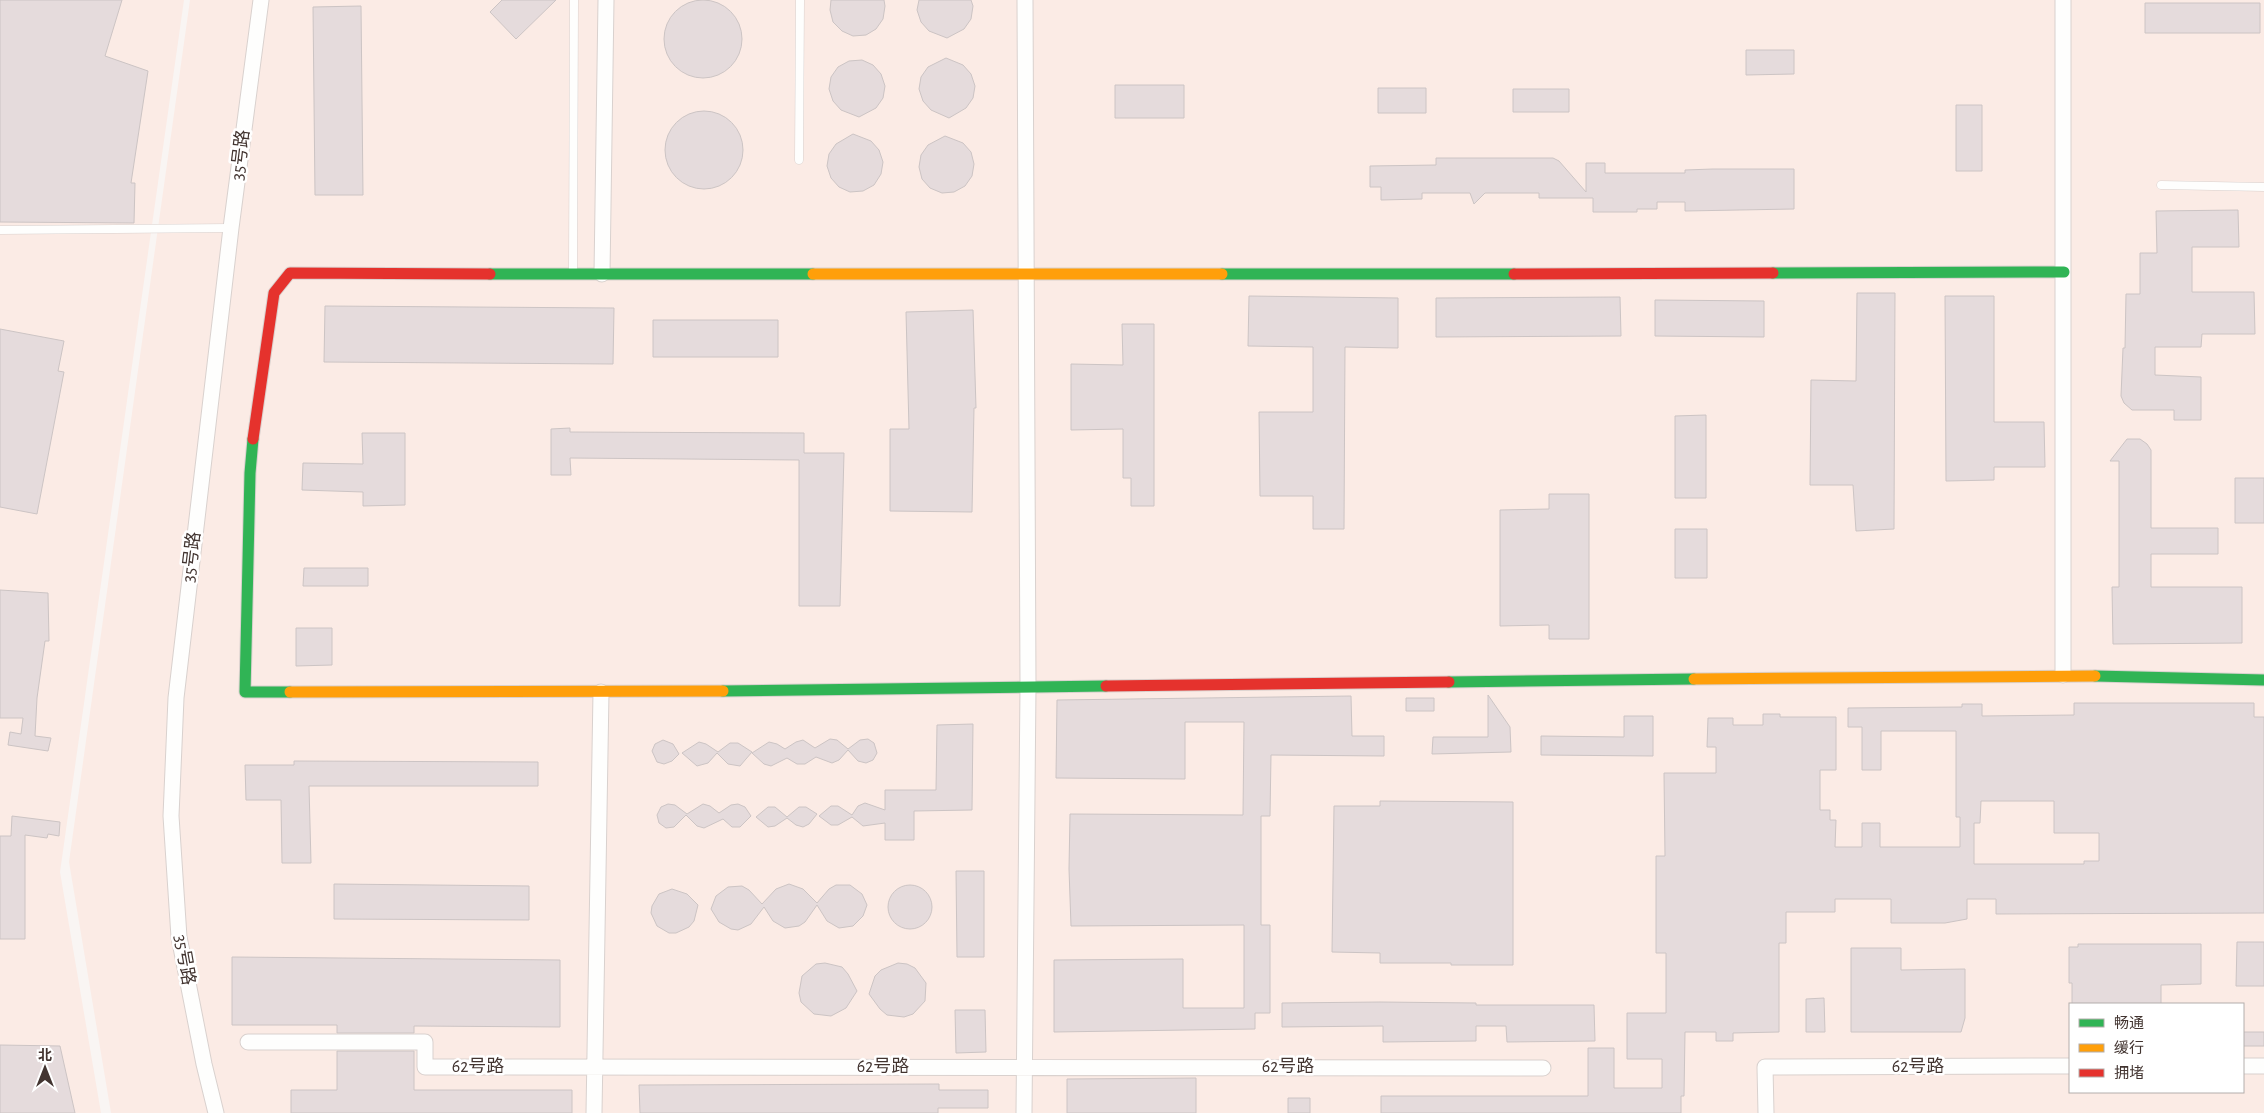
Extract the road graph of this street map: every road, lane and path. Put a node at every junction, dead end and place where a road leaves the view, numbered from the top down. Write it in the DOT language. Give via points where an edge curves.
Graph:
graph roads {
  1 [pos="261,0"];
  2 [pos="574,0"];
  3 [pos="606,0"];
  4 [pos="800,0"];
  5 [pos="1025,0"];
  6 [pos="2063,0"];
  7 [pos="799,160"];
  8 [pos="2161,185"];
  9 [pos="2264,187"];
  10 [pos="231,228"];
  11 [pos="0,230"];
  12 [pos="2064,272"];
  13 [pos="573,274"];
  14 [pos="602,274"];
  15 [pos="1026,275"];
  16 [pos="2063,675"];
  17 [pos="2264,680"];
  18 [pos="1028,687"];
  19 [pos="601,692"];
  20 [pos="248,1042"];
  21 [pos="1024,1066"];
  22 [pos="2069,1066"];
  23 [pos="2244,1066"];
  24 [pos="2264,1066"];
  25 [pos="595,1067"];
  26 [pos="1543,1068"];
  27 [pos="216,1113"];
  28 [pos="594,1113"];
  29 [pos="1024,1113"];
  30 [pos="1766,1113"];
  1 -- 10 [label="street, 35号路"];
  2 -- 13 [label="lane"];
  3 -- 14 [label="street"];
  4 -- 7 [label="lane"];
  5 -- 15 [label="street"];
  6 -- 12 [label="street"];
  8 -- 9 [label="lane"];
  10 -- 11 [label="lane"];
  10 -- 27 [label="street, 35号路" via="176,698 171,816 179,937"];
  12 -- 15 [label="street"];
  12 -- 16 [label="street"];
  13 -- 14 [label="street"];
  13 -- 19 [label="street" via="290,273 274,292 250,474 244,692"];
  14 -- 15 [label="street"];
  15 -- 18 [label="street"];
  16 -- 17 [label="street"];
  16 -- 18 [label="street"];
  18 -- 19 [label="street"];
  18 -- 21 [label="street"];
  19 -- 25 [label="street"];
  20 -- 25 [label="street, 62号路" via="425,1042 425,1067"];
  21 -- 25 [label="street, 62号路"];
  21 -- 26 [label="street, 62号路"];
  21 -- 29 [label="street"];
  22 -- 30 [label="street, 62号路" via="1766,1067"];
  23 -- 24 [label="street"];
  25 -- 28 [label="street"];
}
